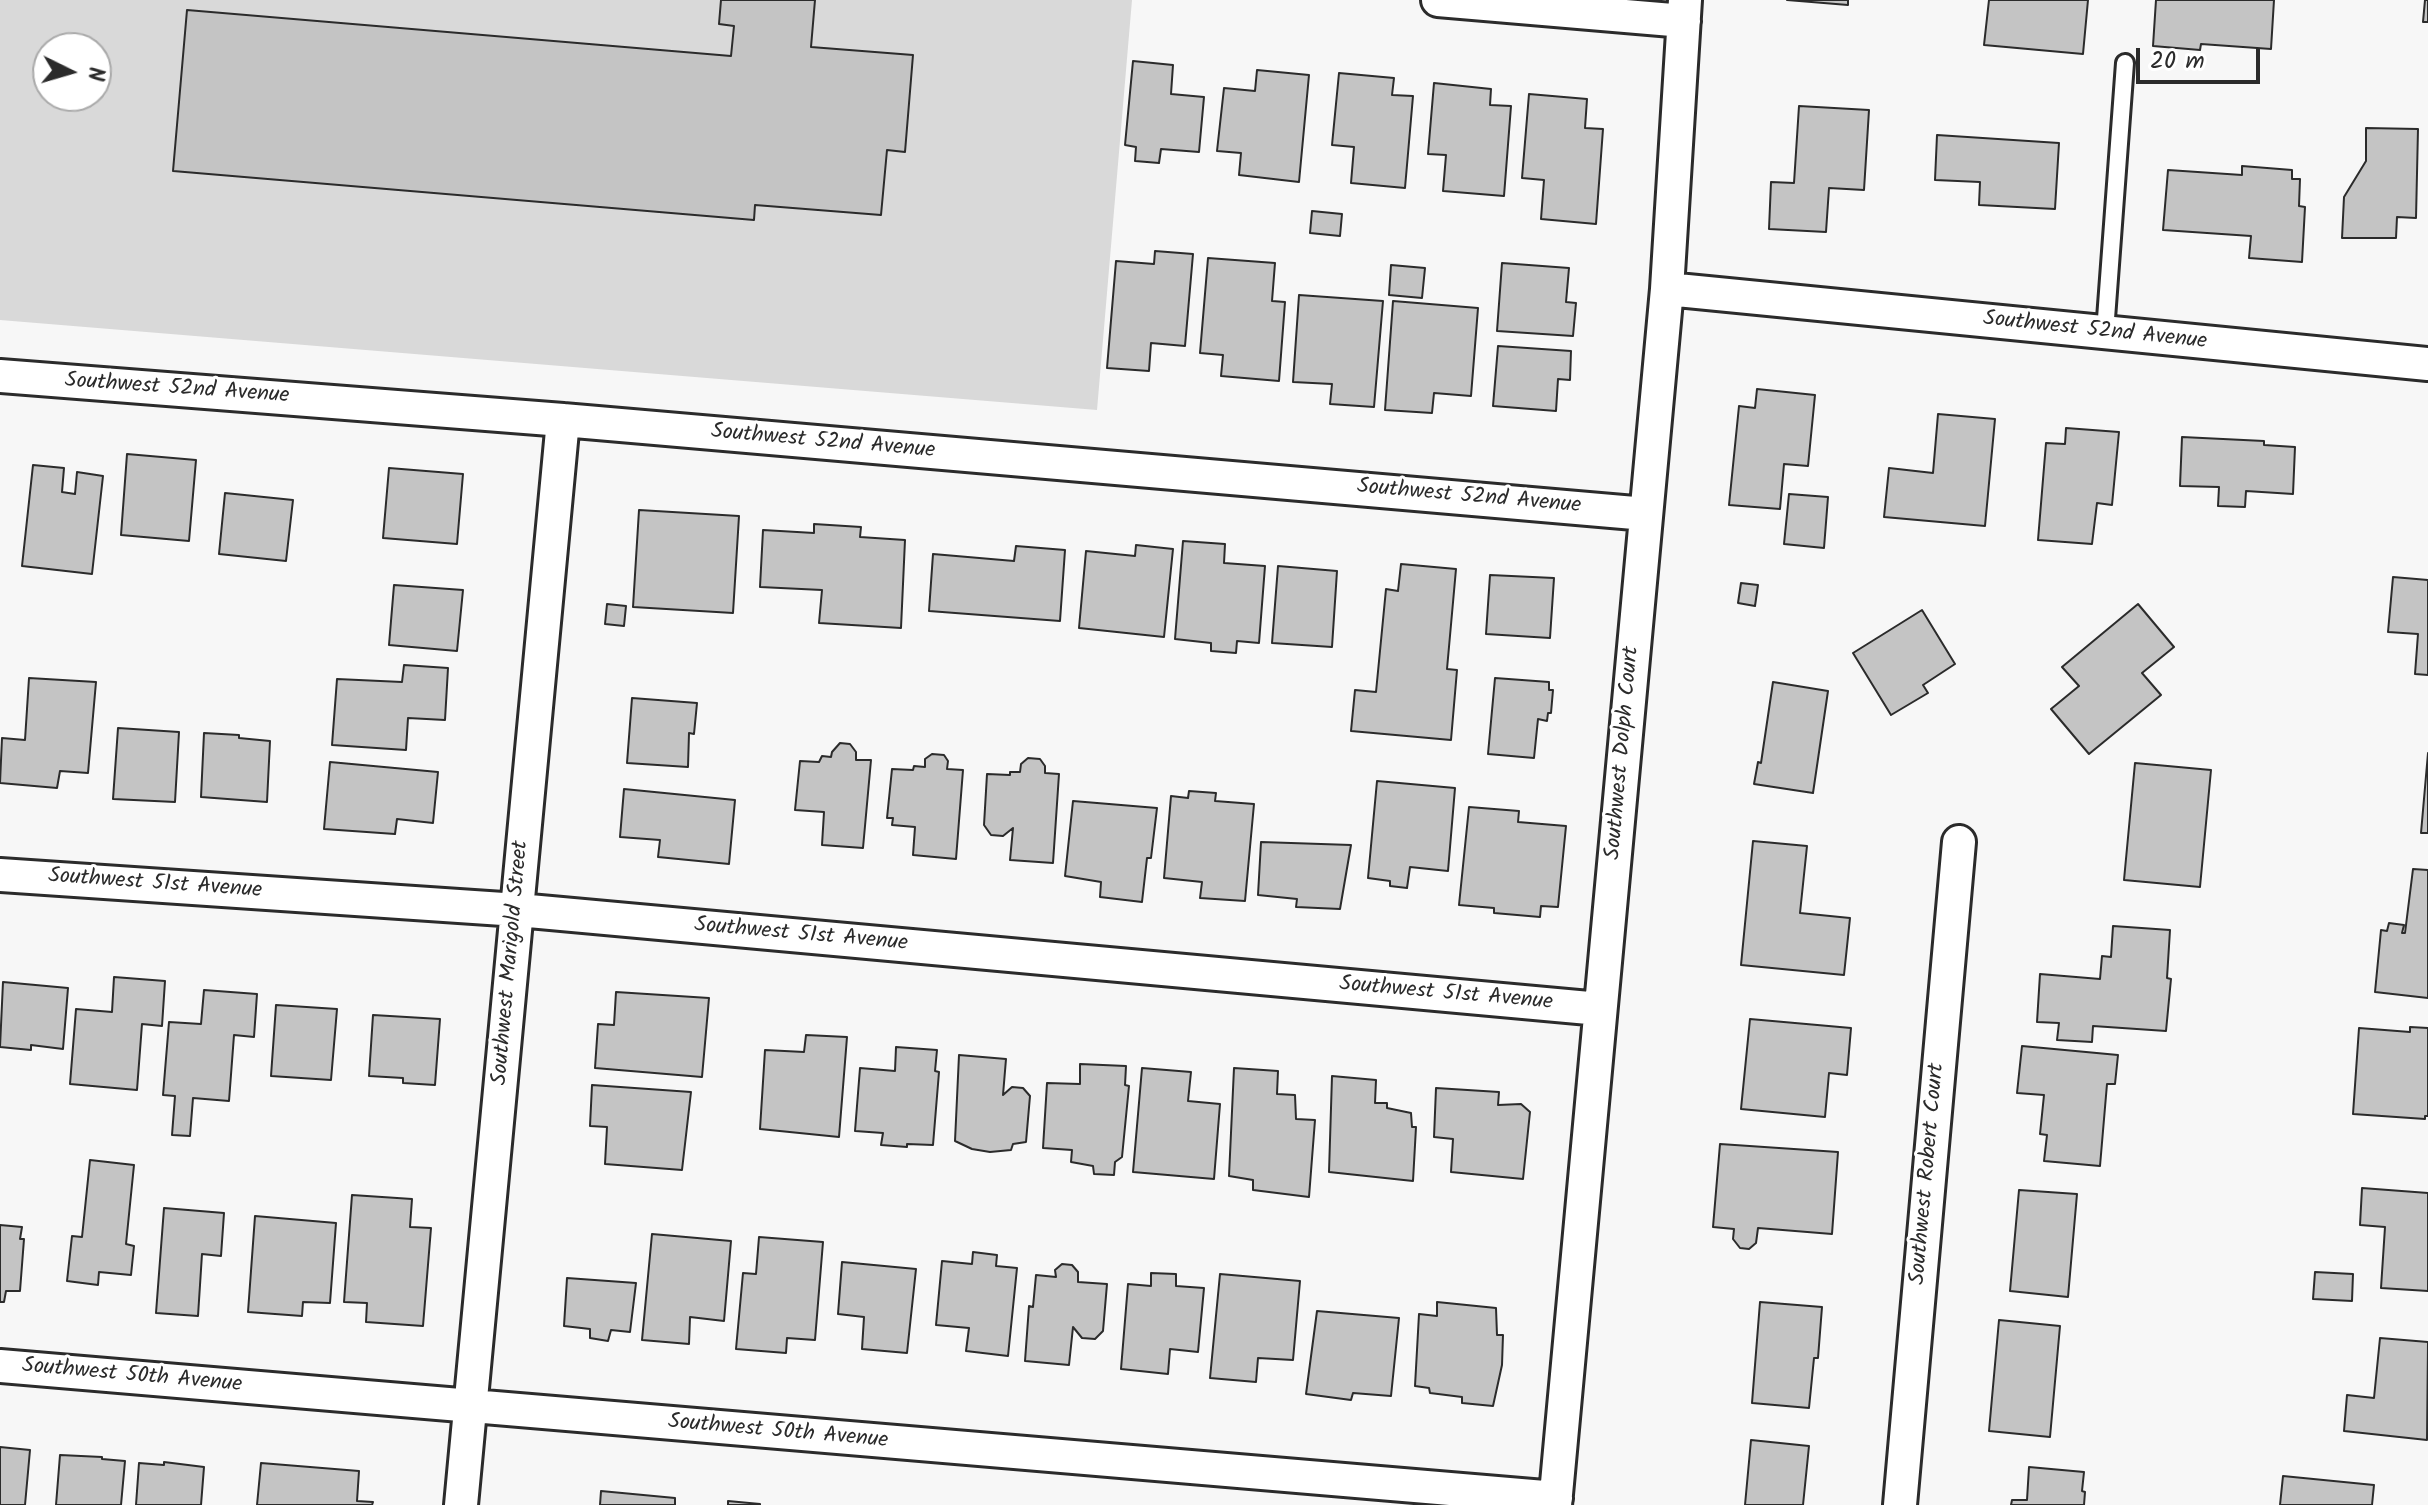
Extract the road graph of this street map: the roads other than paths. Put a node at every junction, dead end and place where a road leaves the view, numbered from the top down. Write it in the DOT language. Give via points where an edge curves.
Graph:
graph roads {
  1 [pos="1438,0"];
  2 [pos="1685,10"];
  3 [pos="2125,63"];
  4 [pos="1667,289"];
  5 [pos="2105,332"];
  6 [pos="2428,364"];
  7 [pos="0,376"];
  8 [pos="563,420"];
  9 [pos="1646,514"];
  10 [pos="1959,842"];
  11 [pos="0,875"];
  12 [pos="518,910"];
  13 [pos="1600,1009"];
  14 [pos="0,1366"];
  15 [pos="469,1407"];
  16 [pos="1556,1502"];
  17 [pos="461,1505"];
  18 [pos="1900,1505"];
  1 -- 2 [label="street"];
  2 -- 4 [label="street, Southwest Dolph Court"];
  3 -- 5 [label="lane"];
  4 -- 5 [label="street, Southwest 52nd Avenue"];
  4 -- 9 [label="street, Southwest Dolph Court"];
  5 -- 6 [label="street, Southwest 52nd Avenue"];
  7 -- 8 [label="street, Southwest 52nd Avenue"];
  8 -- 9 [label="street, Southwest 52nd Avenue"];
  8 -- 12 [label="street, Southwest Marigold Street"];
  9 -- 13 [label="street, Southwest Dolph Court"];
  10 -- 18 [label="street, Southwest Robert Court"];
  11 -- 12 [label="street, Southwest 51st Avenue"];
  12 -- 13 [label="street, Southwest 51st Avenue"];
  12 -- 15 [label="street, Southwest Marigold Street"];
  13 -- 16 [label="street, Southwest Dolph Court"];
  14 -- 15 [label="street, Southwest 50th Avenue"];
  15 -- 16 [label="street, Southwest 50th Avenue"];
  15 -- 17 [label="street, Southwest Marigold Street"];
}
